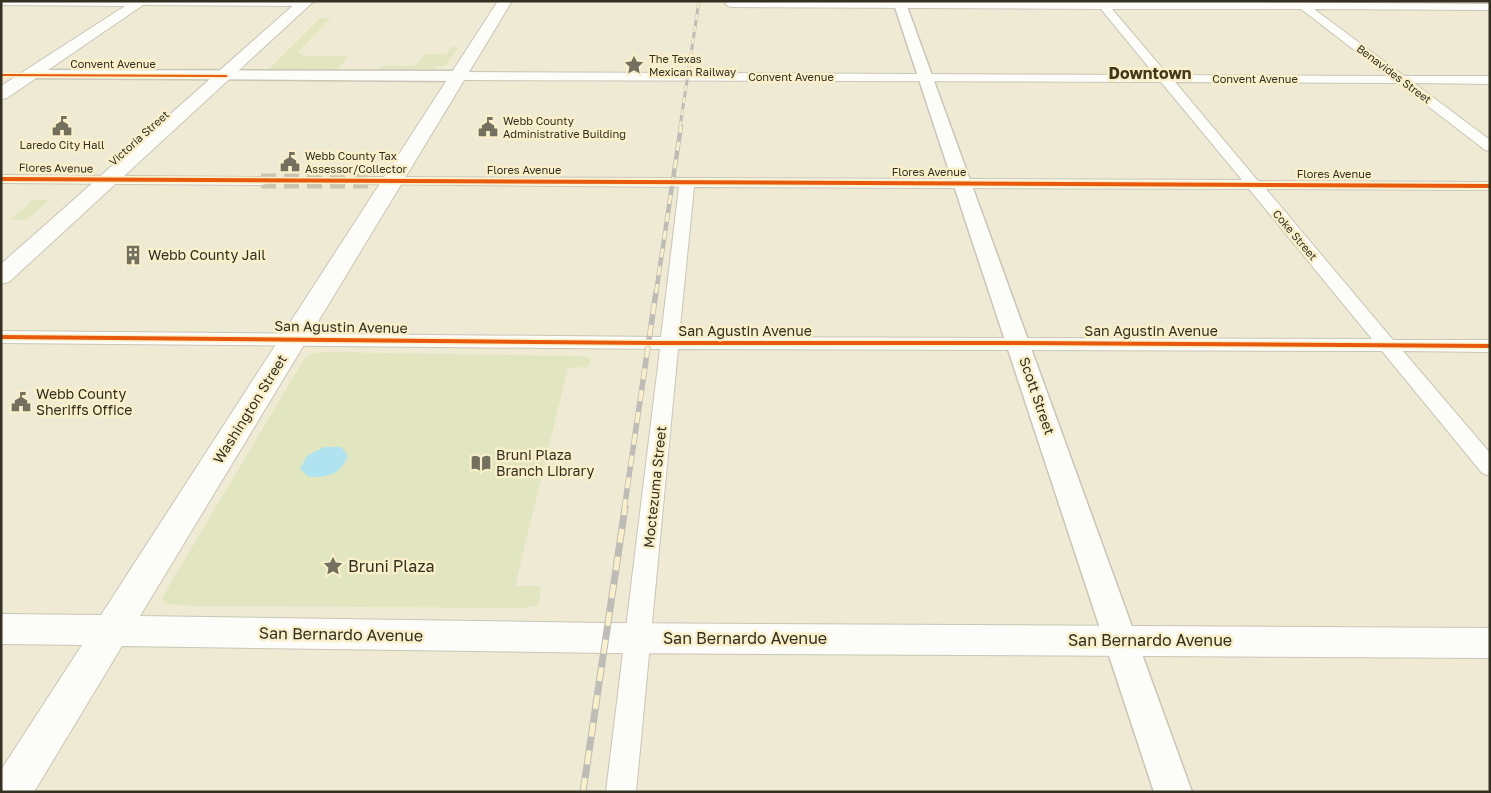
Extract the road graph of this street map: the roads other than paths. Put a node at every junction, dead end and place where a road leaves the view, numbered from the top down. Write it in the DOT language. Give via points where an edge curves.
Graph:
graph roads {
  1 [pos="1,1"];
  2 [pos="505,1"];
  3 [pos="141,2"];
  4 [pos="306,2"];
  5 [pos="900,3"];
  6 [pos="730,4"];
  7 [pos="1102,4"];
  8 [pos="1302,4"];
  9 [pos="1490,7"];
  10 [pos="1,75"];
  11 [pos="30,75"];
  12 [pos="226,76"];
  13 [pos="457,76"];
  14 [pos="926,76"];
  15 [pos="1164,78"];
  16 [pos="1401,80"];
  17 [pos="1490,80"];
  18 [pos="1,94"];
  19 [pos="1490,147"];
  20 [pos="1,179"];
  21 [pos="109,180"];
  22 [pos="261,181"];
  23 [pos="381,181"];
  24 [pos="687,182"];
  25 [pos="963,183"];
  26 [pos="1253,184"];
  27 [pos="1490,186"];
  28 [pos="1,277"];
  29 [pos="1,336"];
  30 [pos="295,338"];
  31 [pos="670,343"];
  32 [pos="1018,343"];
  33 [pos="1387,345"];
  34 [pos="1490,346"];
  35 [pos="1490,468"];
  36 [pos="1,629"];
  37 [pos="110,630"];
  38 [pos="638,637"];
  39 [pos="1122,640"];
  40 [pos="1490,643"];
  41 [pos="10,792"];
  42 [pos="621,792"];
  43 [pos="1173,792"];
  1 -- 3 [label="main road"];
  2 -- 13 [label="main road, Washington Street"];
  3 -- 4 [label="street"];
  3 -- 11 [label="main road"];
  4 -- 12 [label="main road, Victoria Street"];
  5 -- 6 [label="street"];
  5 -- 7 [label="street"];
  5 -- 14 [label="street, Scott Street"];
  7 -- 8 [label="street"];
  7 -- 15 [label="street, Coke Street"];
  8 -- 9 [label="street"];
  8 -- 16 [label="street, Benavides Street"];
  10 -- 11 [label="main road, Convent Avenue"];
  11 -- 12 [label="street, Convent Avenue"];
  11 -- 18 [label="main road"];
  12 -- 13 [label="street, Convent Avenue"];
  12 -- 21 [label="main road, Victoria Street"];
  13 -- 14 [label="street, Convent Avenue"];
  13 -- 23 [label="main road, Washington Street"];
  14 -- 15 [label="street, Convent Avenue"];
  14 -- 25 [label="street, Scott Street"];
  15 -- 16 [label="street, Convent Avenue"];
  15 -- 26 [label="street, Coke Street"];
  16 -- 17 [label="street, Convent Avenue"];
  16 -- 19 [label="street, Benavides Street"];
  20 -- 21 [label="street, Flores Avenue"];
  21 -- 22 [label="street, Flores Avenue"];
  21 -- 28 [label="main road, Victoria Street"];
  23 -- 24 [label="street, Flores Avenue"];
  23 -- 30 [label="main road, Washington Street"];
  24 -- 25 [label="street, Flores Avenue"];
  24 -- 31 [label="street, Moctezuma Street"];
  25 -- 26 [label="street, Flores Avenue"];
  25 -- 32 [label="street, Scott Street"];
  26 -- 27 [label="street, Flores Avenue"];
  26 -- 33 [label="street, Coke Street"];
  29 -- 30 [label="street, San Agustin Avenue"];
  30 -- 31 [label="street, San Agustin Avenue"];
  30 -- 37 [label="main road, Washington Street"];
  31 -- 32 [label="street, San Agustin Avenue"];
  31 -- 38 [label="street, Moctezuma Street"];
  32 -- 33 [label="street, San Agustin Avenue"];
  32 -- 39 [label="street, Scott Street"];
  33 -- 34 [label="street, San Agustin Avenue"];
  33 -- 35 [label="street, Coke Street"];
  36 -- 37 [label="main road, San Bernardo Avenue"];
  37 -- 38 [label="main road, San Bernardo Avenue"];
  37 -- 41 [label="main road, Washington Street"];
  38 -- 39 [label="main road, San Bernardo Avenue"];
  38 -- 42 [label="street, Moctezuma Street"];
  39 -- 40 [label="main road, San Bernardo Avenue"];
  39 -- 43 [label="street, Scott Street"];
}
